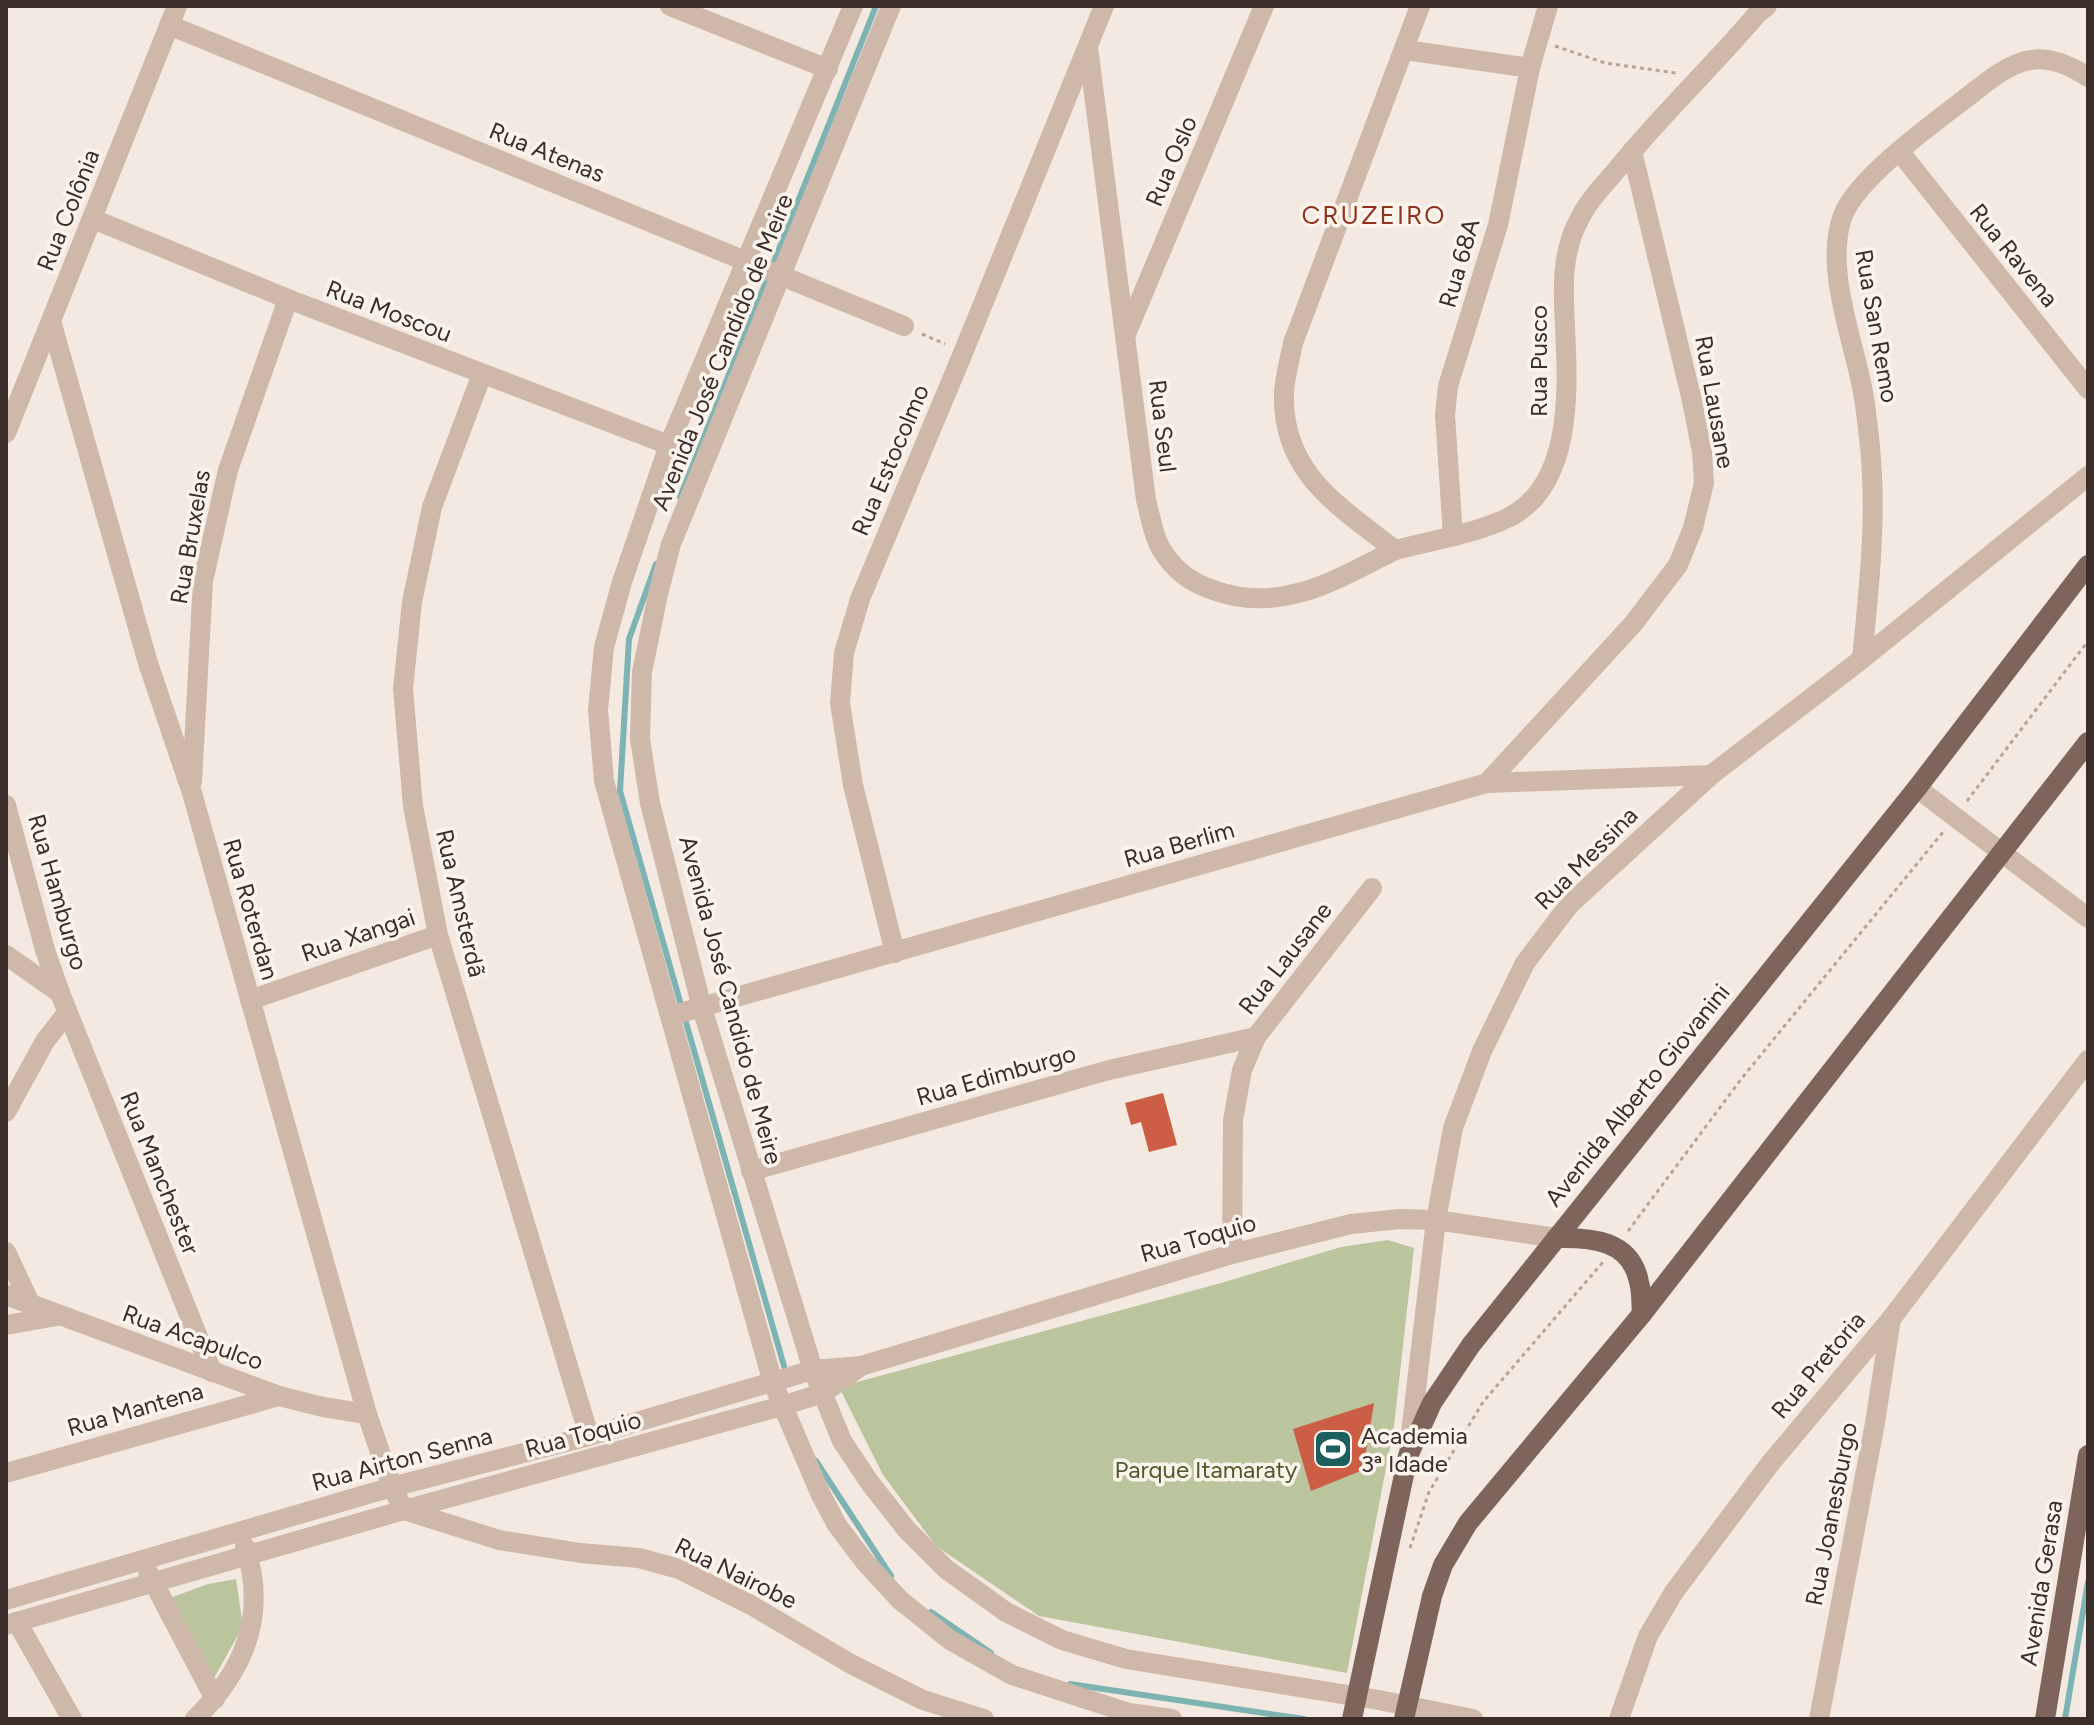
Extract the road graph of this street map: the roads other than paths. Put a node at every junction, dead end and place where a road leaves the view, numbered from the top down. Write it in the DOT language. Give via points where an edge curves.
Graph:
graph roads {
  1 [pos="670,6"];
  2 [pos="853,6"];
  3 [pos="891,6"];
  4 [pos="1104,6"];
  5 [pos="1264,6"];
  6 [pos="1420,6"];
  7 [pos="1548,6"];
  8 [pos="1767,6"];
  9 [pos="173,16"];
  10 [pos="1088,47"];
  11 [pos="1405,50"];
  12 [pos="1530,68"];
  13 [pos="828,69"];
  14 [pos="2088,77"];
  15 [pos="1632,151"];
  16 [pos="1900,152"];
  17 [pos="93,219"];
  18 [pos="764,269"];
  19 [pos="288,299"];
  20 [pos="51,321"];
  21 [pos="904,326"];
  22 [pos="1125,337"];
  23 [pos="482,374"];
  24 [pos="2088,389"];
  25 [pos="6,433"];
  26 [pos="669,445"];
  27 [pos="2088,476"];
  28 [pos="1453,536"];
  29 [pos="1395,550"];
  30 [pos="2088,565"];
  31 [pos="1862,659"];
  32 [pos="2088,742"];
  33 [pos="1711,775"];
  34 [pos="1487,783"];
  35 [pos="1917,788"];
  36 [pos="192,793"];
  37 [pos="6,805"];
  38 [pos="2003,852"];
  39 [pos="1372,888"];
  40 [pos="2088,918"];
  41 [pos="438,935"];
  42 [pos="895,953"];
  43 [pos="6,955"];
  44 [pos="60,993"];
  45 [pos="250,1000"];
  46 [pos="687,1011"];
  47 [pos="67,1013"];
  48 [pos="1256,1037"];
  49 [pos="2088,1060"];
  50 [pos="6,1112"];
  51 [pos="751,1171"];
  52 [pos="1436,1220"];
  53 [pos="1556,1238"];
  54 [pos="6,1252"];
  55 [pos="1232,1254"];
  56 [pos="6,1295"];
  57 [pos="30,1303"];
  58 [pos="1642,1314"];
  59 [pos="58,1316"];
  60 [pos="1891,1319"];
  61 [pos="6,1325"];
  62 [pos="861,1366"];
  63 [pos="813,1370"];
  64 [pos="212,1372"];
  65 [pos="773,1383"];
  66 [pos="823,1393"];
  67 [pos="279,1396"];
  68 [pos="782,1406"];
  69 [pos="367,1414"];
  70 [pos="589,1436"];
  71 [pos="2088,1455"];
  72 [pos="1408,1456"];
  73 [pos="6,1473"];
  74 [pos="392,1487"];
  75 [pos="404,1510"];
  76 [pos="240,1532"];
  77 [pos="248,1557"];
  78 [pos="143,1562"];
  79 [pos="153,1583"];
  80 [pos="6,1600"];
  81 [pos="12,1623"];
  82 [pos="1356,1697"];
  83 [pos="215,1699"];
  84 [pos="1404,1712"];
  85 [pos="72,1719"];
  86 [pos="195,1719"];
  87 [pos="984,1719"];
  88 [pos="1172,1719"];
  89 [pos="1352,1719"];
  90 [pos="1473,1719"];
  91 [pos="1619,1719"];
  92 [pos="1819,1719"];
  93 [pos="2045,1719"];
  1 -- 13 [label="street"];
  2 -- 13 [label="street, Avenida José Candido de Meire"];
  3 -- 18 [label="street, Avenida José Candido de Meire"];
  4 -- 10 [label="street, Rua Estocolmo"];
  5 -- 22 [label="street, Rua Oslo"];
  6 -- 11 [label="street"];
  7 -- 12 [label="street, Rua 68A"];
  8 -- 15 [label="street, Rua Pusco"];
  9 -- 17 [label="street, Rua Colônia"];
  9 -- 18 [label="street, Rua Atenas"];
  10 -- 22 [label="street, Rua Seul"];
  10 -- 42 [label="street, Rua Estocolmo" via="860,599 844,653 840,703 853,785"];
  11 -- 12 [label="street"];
  11 -- 29 [label="street" via="1293,343 1284,390 1285,425 1297,459 1320,492"];
  12 -- 28 [label="street, Rua 68A" via="1498,225 1448,386"];
  13 -- 18 [label="street, Avenida José Candido de Meire"];
  14 -- 16 [label="street, Rua San Remo" via="2049,59 2019,61"];
  15 -- 28 [label="street, Rua Pusco" via="1579,218 1566,253 1564,432 1552,469 1533,500 1504,520"];
  15 -- 34 [label="street, Rua Lausane" via="1692,401 1704,483 1678,565 1633,624"];
  16 -- 24 [label="street, Rua Ravena"];
  16 -- 31 [label="street, Rua San Remo" via="1860,186 1844,214 1836,244 1862,389 1873,492"];
  17 -- 19 [label="street, Rua Moscou"];
  17 -- 20 [label="street, Rua Colônia"];
  18 -- 21 [label="street, Rua Atenas"];
  18 -- 26 [label="street, Avenida José Candido de Meire"];
  18 -- 46 [label="street, Avenida José Candido de Meire" via="671,544 642,672 640,739"];
  19 -- 23 [label="street, Rua Moscou"];
  19 -- 36 [label="street, Rua Bruxelas" via="228,470 203,581"];
  20 -- 25 [label="street, Rua Colônia"];
  20 -- 36 [label="street, Rua Roterdan" via="148,663"];
  22 -- 29 [label="street, Rua Seul" via="1146,500 1160,547 1189,582 1238,599 1272,599 1322,587"];
  23 -- 26 [label="street, Rua Moscou"];
  23 -- 41 [label="street, Rua Amsterdã" via="432,507 412,602 403,689 413,806"];
  26 -- 46 [label="street, Avenida José Candido de Meire" via="608,634 598,710 604,781"];
  27 -- 31 [label="street, Rua Messina"];
  28 -- 29 [label="street, Rua Pusco"];
  30 -- 35 [label="main road, Avenida Alberto Giovanini"];
  31 -- 33 [label="street, Rua Messina"];
  32 -- 38 [label="main road"];
  33 -- 34 [label="street, Rua Berlim"];
  33 -- 52 [label="street, Rua Messina" via="1570,904 1525,963 1482,1051 1453,1128"];
  34 -- 42 [label="street, Rua Berlim"];
  35 -- 38 [label="street"];
  35 -- 53 [label="main road, Avenida Alberto Giovanini"];
  36 -- 45 [label="street, Rua Roterdan"];
  37 -- 44 [label="street, Rua Hamburgo"];
  38 -- 40 [label="street"];
  38 -- 58 [label="main road"];
  39 -- 48 [label="street, Rua Lausane"];
  41 -- 45 [label="street, Rua Xangai"];
  41 -- 70 [label="street, Rua Amsterdã"];
  42 -- 46 [label="street, Rua Berlim"];
  43 -- 44 [label="street"];
  44 -- 47 [label="street, Rua Manchester"];
  45 -- 69 [label="street, Rua Roterdan"];
  46 -- 51 [label="street, Avenida José Candido de Meire"];
  46 -- 65 [label="street, Avenida José Candido de Meire"];
  47 -- 50 [label="street" via="45,1041"];
  47 -- 64 [label="street, Rua Manchester"];
  48 -- 51 [label="street, Rua Edimburgo" via="1109,1070"];
  48 -- 55 [label="street, Rua Lausane" via="1242,1070 1233,1120"];
  49 -- 60 [label="street, Rua Pretoria"];
  51 -- 63 [label="street, Avenida José Candido de Meire"];
  52 -- 53 [label="street, Rua Toquio"];
  52 -- 55 [label="street, Rua Toquio" via="1351,1224"];
  52 -- 72 [label="street, Rua Messina"];
  53 -- 58 [label="main road" via="1589,1237 1616,1248 1632,1262"];
  53 -- 72 [label="main road, Avenida Alberto Giovanini" via="1471,1345 1432,1403"];
  54 -- 57 [label="street"];
  55 -- 62 [label="street, Rua Toquio"];
  56 -- 57 [label="street, Rua Acapulco"];
  57 -- 59 [label="street, Rua Acapulco"];
  58 -- 84 [label="main road" via="1462,1534 1443,1565"];
  59 -- 61 [label="street"];
  59 -- 64 [label="street, Rua Acapulco"];
  60 -- 91 [label="street, Rua Pretoria" via="1769,1465 1674,1592 1648,1636"];
  60 -- 92 [label="street, Rua Joanesburgo"];
  62 -- 63 [label="street, Rua Toquio"];
  62 -- 66 [label="street, Rua Toquio"];
  63 -- 65 [label="street, Rua Airton Senna"];
  63 -- 66 [label="street, Avenida José Candido de Meire"];
  64 -- 67 [label="street, Rua Acapulco"];
  65 -- 68 [label="street, Avenida José Candido de Meire"];
  65 -- 70 [label="street, Rua Airton Senna"];
  66 -- 68 [label="street, Rua Toquio"];
  66 -- 82 [label="street, Avenida José Candido de Meire" via="842,1441 907,1530 946,1569 1006,1612 1062,1640 1126,1659"];
  67 -- 69 [label="street, Rua Acapulco"];
  67 -- 73 [label="street, Rua Mantena"];
  68 -- 75 [label="street, Rua Toquio"];
  68 -- 88 [label="street, Avenida José Candido de Meire" via="837,1525 900,1600 950,1640 1012,1675 1129,1713"];
  69 -- 74 [label="street, Rua Roterdan"];
  70 -- 74 [label="street, Rua Airton Senna"];
  71 -- 93 [label="main road, Avenida Gerasa"];
  72 -- 82 [label="main road, Avenida Alberto Giovanini"];
  74 -- 75 [label="street, Rua Roterdan"];
  74 -- 76 [label="street, Rua Airton Senna"];
  75 -- 77 [label="street, Rua Airton Senna"];
  75 -- 87 [label="street, Rua Nairobe" via="499,1540 639,1558 679,1569 923,1700"];
  76 -- 77 [label="street"];
  76 -- 78 [label="street, Rua Airton Senna"];
  77 -- 79 [label="street, Rua Airton Senna"];
  77 -- 83 [label="street" via="253,1592 244,1655"];
  78 -- 79 [label="street"];
  78 -- 80 [label="street, Rua Airton Senna"];
  79 -- 81 [label="street, Rua Airton Senna"];
  79 -- 83 [label="street"];
  81 -- 85 [label="street"];
  82 -- 84 [label="street, Avenida José Candido de Meire"];
  82 -- 89 [label="main road, Avenida Alberto Giovanini"];
  83 -- 86 [label="street"];
  84 -- 90 [label="street, Avenida José Candido de Meire"];
}
